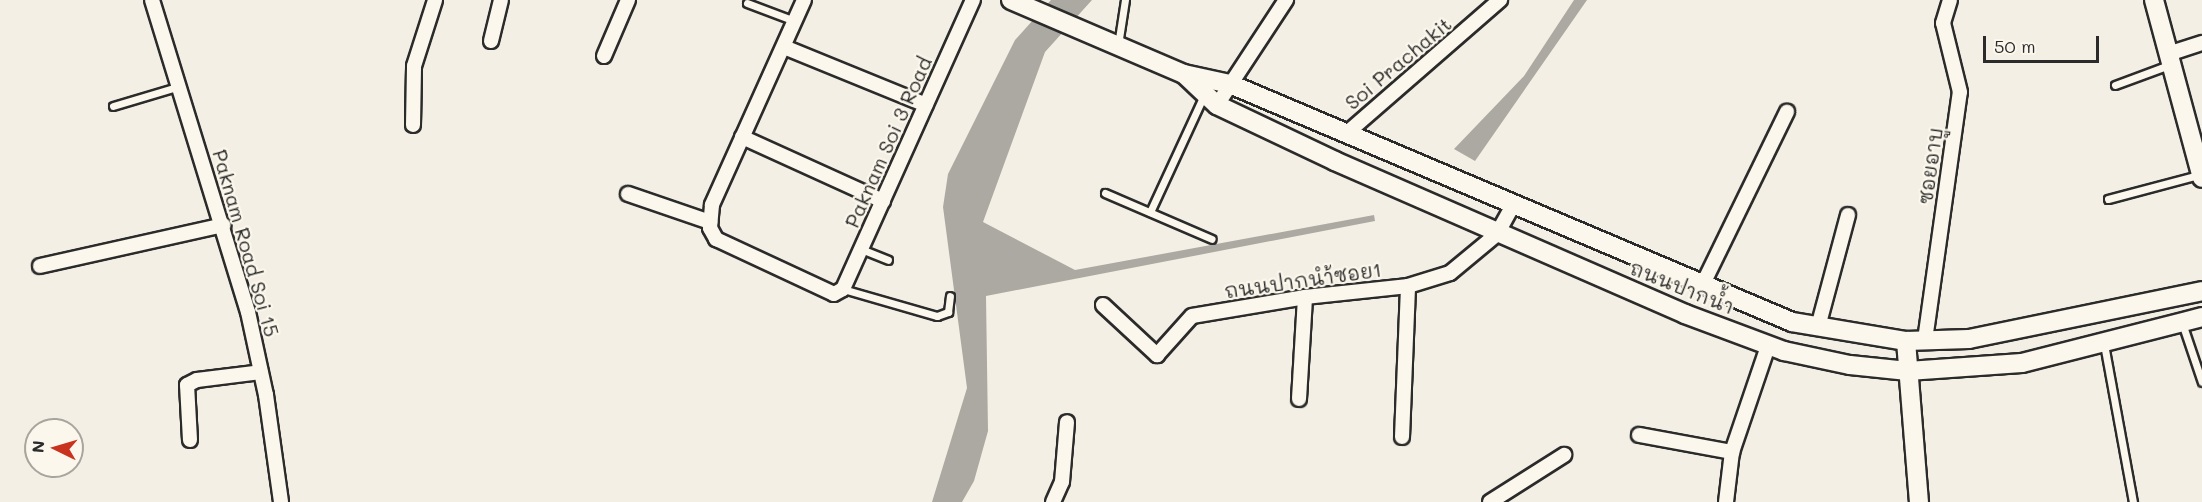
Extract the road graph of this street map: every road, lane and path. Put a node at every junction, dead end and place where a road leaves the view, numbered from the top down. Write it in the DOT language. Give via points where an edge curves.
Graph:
graph roads {
  1 [pos="152,0"];
  2 [pos="435,0"];
  3 [pos="501,0"];
  4 [pos="628,0"];
  5 [pos="804,0"];
  6 [pos="972,0"];
  7 [pos="1011,0"];
  8 [pos="1125,0"];
  9 [pos="1286,0"];
  10 [pos="1500,0"];
  11 [pos="1950,0"];
  12 [pos="2154,0"];
  13 [pos="747,3"];
  14 [pos="795,21"];
  15 [pos="490,41"];
  16 [pos="2202,43"];
  17 [pos="784,47"];
  18 [pos="1117,47"];
  19 [pos="604,56"];
  20 [pos="2169,59"];
  21 [pos="2115,85"];
  22 [pos="180,86"];
  23 [pos="1216,90"];
  24 [pos="926,105"];
  25 [pos="113,106"];
  26 [pos="1787,112"];
  27 [pos="413,125"];
  28 [pos="1347,133"];
  29 [pos="2196,135"];
  30 [pos="742,137"];
  31 [pos="2202,176"];
  32 [pos="1105,193"];
  33 [pos="628,195"];
  34 [pos="2108,199"];
  35 [pos="883,201"];
  36 [pos="1513,205"];
  37 [pos="1150,212"];
  38 [pos="1848,214"];
  39 [pos="710,222"];
  40 [pos="223,225"];
  41 [pos="1497,234"];
  42 [pos="1212,239"];
  43 [pos="861,249"];
  44 [pos="888,261"];
  45 [pos="40,266"];
  46 [pos="1408,286"];
  47 [pos="1702,286"];
  48 [pos="2202,291"];
  49 [pos="839,292"];
  50 [pos="950,296"];
  51 [pos="1305,297"];
  52 [pos="1103,305"];
  53 [pos="2202,317"];
  54 [pos="2182,322"];
  55 [pos="1818,327"];
  56 [pos="1925,340"];
  57 [pos="1906,341"];
  58 [pos="2104,344"];
  59 [pos="1768,346"];
  60 [pos="1908,371"];
  61 [pos="261,372"];
  62 [pos="2202,382"];
  63 [pos="1299,399"];
  64 [pos="1067,422"];
  65 [pos="1639,435"];
  66 [pos="1402,437"];
  67 [pos="190,440"];
  68 [pos="1732,452"];
  69 [pos="1564,455"];
  70 [pos="281,502"];
  71 [pos="1053,502"];
  72 [pos="1490,502"];
  73 [pos="1726,502"];
  74 [pos="1919,502"];
  75 [pos="2133,502"];
  1 -- 22 [label="street, Paknam Road Soi 15"];
  2 -- 27 [label="street" via="414,66"];
  3 -- 15 [label="street"];
  4 -- 19 [label="street"];
  5 -- 14 [label="street"];
  6 -- 24 [label="street, Paknam Soi 3 Road"];
  7 -- 18 [label="street, ถนนปากน้ำ"];
  8 -- 18 [label="lane"];
  9 -- 23 [label="street"];
  10 -- 28 [label="street, Soi Prachakit"];
  11 -- 56 [label="street, ซอยอาบู" via="1943,24 1960,92"];
  12 -- 20 [label="street"];
  13 -- 14 [label="lane"];
  14 -- 17 [label="street"];
  16 -- 20 [label="street"];
  17 -- 24 [label="street"];
  17 -- 30 [label="street"];
  18 -- 23 [label="street, ถนนปากน้ำ"];
  20 -- 21 [label="lane"];
  20 -- 29 [label="street"];
  22 -- 25 [label="lane"];
  22 -- 40 [label="street, Paknam Road Soi 15"];
  23 -- 28 [label="street, ถนนปากน้ำ"];
  23 -- 37 [label="lane"];
  23 -- 41 [label="street, ถนนปากน้ำ"];
  24 -- 35 [label="street, Paknam Soi 3 Road"];
  26 -- 47 [label="street"];
  28 -- 36 [label="street, ถนนปากน้ำ"];
  29 -- 31 [label="street"];
  30 -- 35 [label="street"];
  30 -- 39 [label="street" via="712,205"];
  31 -- 34 [label="lane"];
  32 -- 37 [label="lane"];
  33 -- 39 [label="street"];
  35 -- 43 [label="street, Paknam Soi 3 Road"];
  36 -- 41 [label="street, ถนนปากนำ้ซอย1"];
  36 -- 47 [label="street, ถนนปากน้ำ"];
  37 -- 42 [label="lane"];
  38 -- 55 [label="street"];
  39 -- 49 [label="street" via="716,238"];
  40 -- 45 [label="street"];
  40 -- 61 [label="street, Paknam Road Soi 15"];
  41 -- 46 [label="street, ถนนปากนำ้ซอย1" via="1450,273"];
  41 -- 59 [label="street, ถนนปากน้ำ"];
  43 -- 44 [label="lane"];
  43 -- 49 [label="street, Paknam Soi 3 Road"];
  46 -- 51 [label="street, ถนนปากนำ้ซอย1"];
  46 -- 66 [label="street"];
  47 -- 55 [label="street, ถนนปากน้ำ" via="1792,322"];
  48 -- 56 [label="street, ถนนปากน้ำ" via="1969,339"];
  49 -- 50 [label="lane" via="937,316 948,312"];
  51 -- 52 [label="street, ถนนปากนำ้ซอย1" via="1192,316 1157,355"];
  51 -- 63 [label="street"];
  53 -- 54 [label="street, ถนนปากน้ำ"];
  54 -- 58 [label="street, ถนนปากน้ำ"];
  54 -- 62 [label="lane"];
  55 -- 57 [label="street, ถนนปากน้ำ"];
  56 -- 57 [label="street, ถนนปากน้ำ"];
  57 -- 60 [label="street"];
  58 -- 60 [label="street, ถนนปากน้ำ" via="2022,363"];
  58 -- 75 [label="lane"];
  59 -- 60 [label="street, ถนนปากน้ำ" via="1850,365"];
  59 -- 68 [label="street"];
  60 -- 74 [label="street"];
  61 -- 67 [label="street" via="197,380 188,385"];
  61 -- 70 [label="street, Paknam Road Soi 15"];
  64 -- 71 [label="street" via="1062,482"];
  65 -- 68 [label="street"];
  68 -- 73 [label="street"];
  69 -- 72 [label="street"];
}
